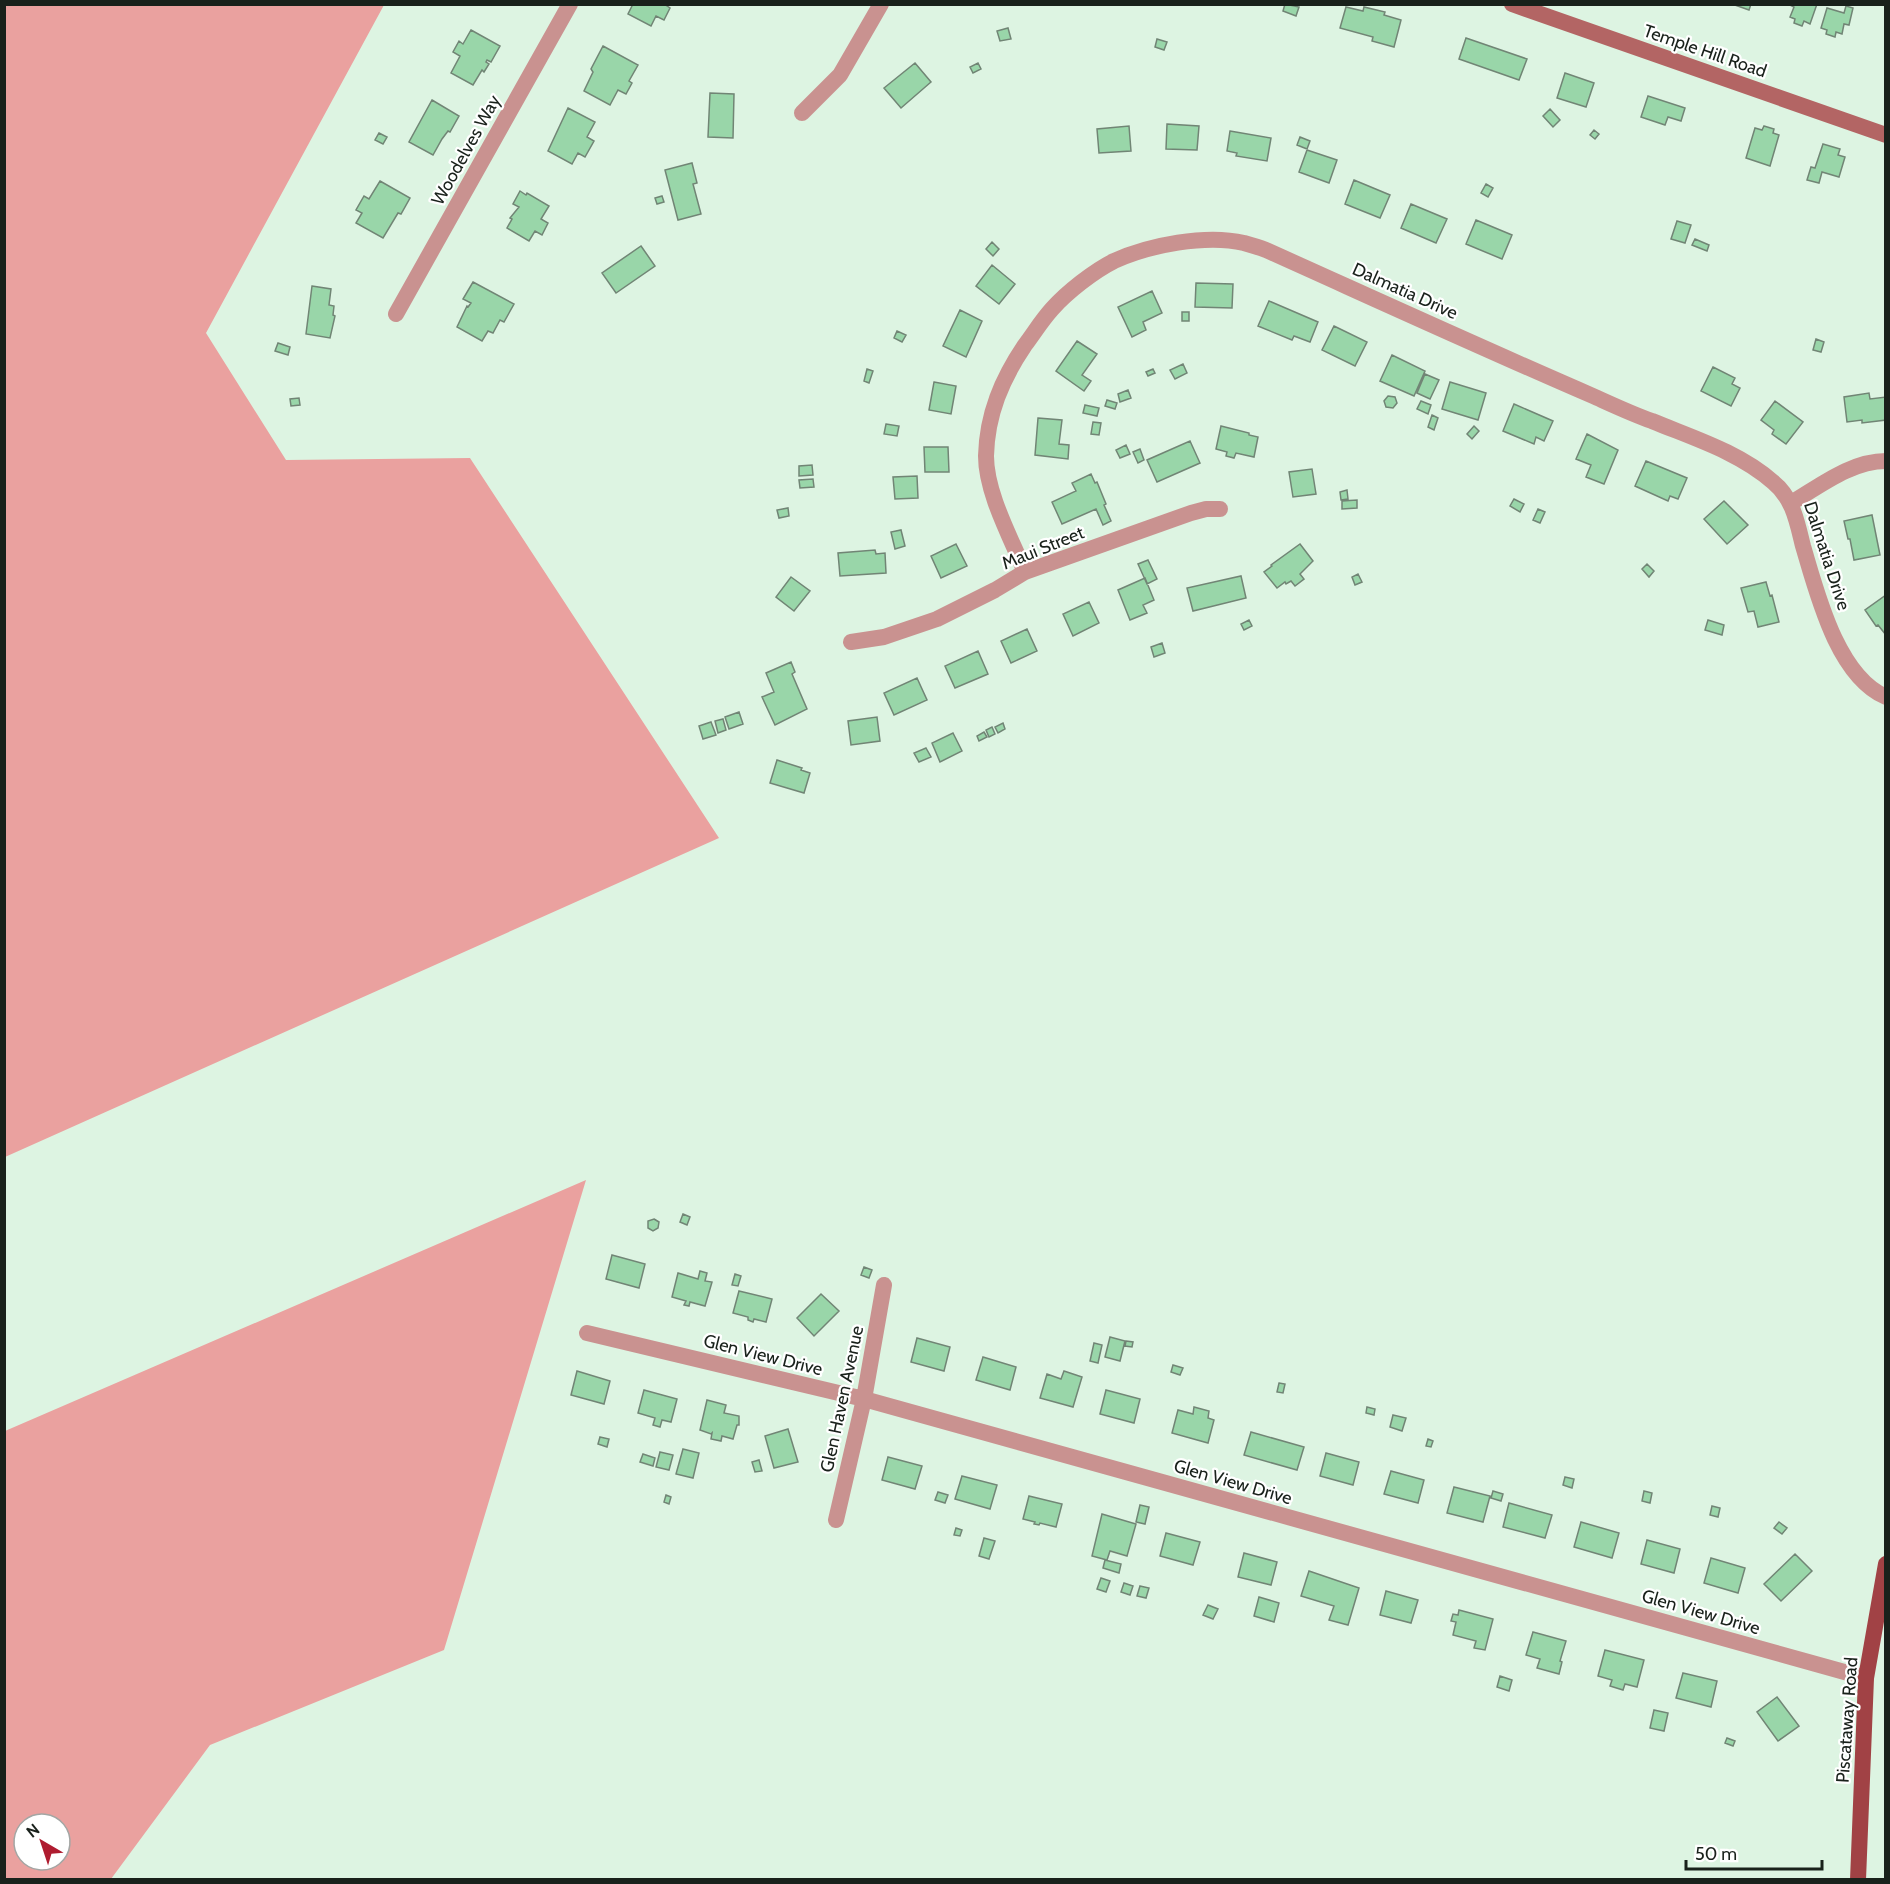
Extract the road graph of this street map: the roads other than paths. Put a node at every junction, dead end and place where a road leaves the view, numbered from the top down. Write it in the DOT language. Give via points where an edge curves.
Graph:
graph roads {
  1 [pos="570,4"];
  2 [pos="881,4"];
  3 [pos="1512,4"];
  4 [pos="802,113"];
  5 [pos="1886,135"];
  6 [pos="396,314"];
  7 [pos="1886,461"];
  8 [pos="1791,503"];
  9 [pos="1220,509"];
  10 [pos="1024,573"];
  11 [pos="851,642"];
  12 [pos="1886,698"];
  13 [pos="884,1285"];
  14 [pos="587,1333"];
  15 [pos="864,1400"];
  16 [pos="836,1520"];
  17 [pos="1886,1564"];
  18 [pos="1866,1678"];
  19 [pos="1858,1880"];
  1 -- 6 [label="street, Woodelves Way"];
  2 -- 4 [label="street" via="840,75"];
  3 -- 5 [label="main road, Temple Hill Road"];
  7 -- 8 [label="street" via="1855,467"];
  8 -- 10 [label="street, Dalmatia Drive" via="1759,471 1702,441 1266,250 1224,241 1189,242 1134,254 1096,272 1053,308 1004,379 994,404 986,458 995,499"];
  8 -- 12 [label="street, Dalmatia Drive" via="1830,629 1851,666 1875,693"];
  9 -- 10 [label="street, Maui Street" via="1191,513"];
  10 -- 11 [label="street, Maui Street" via="937,619 884,637"];
  13 -- 15 [label="street, Glen Haven Avenue"];
  14 -- 15 [label="street, Glen View Drive"];
  15 -- 16 [label="street, Glen Haven Avenue"];
  15 -- 18 [label="street, Glen View Drive"];
  17 -- 18 [label="main road, Piscataway Road"];
  18 -- 19 [label="main road, Piscataway Road"];
}
